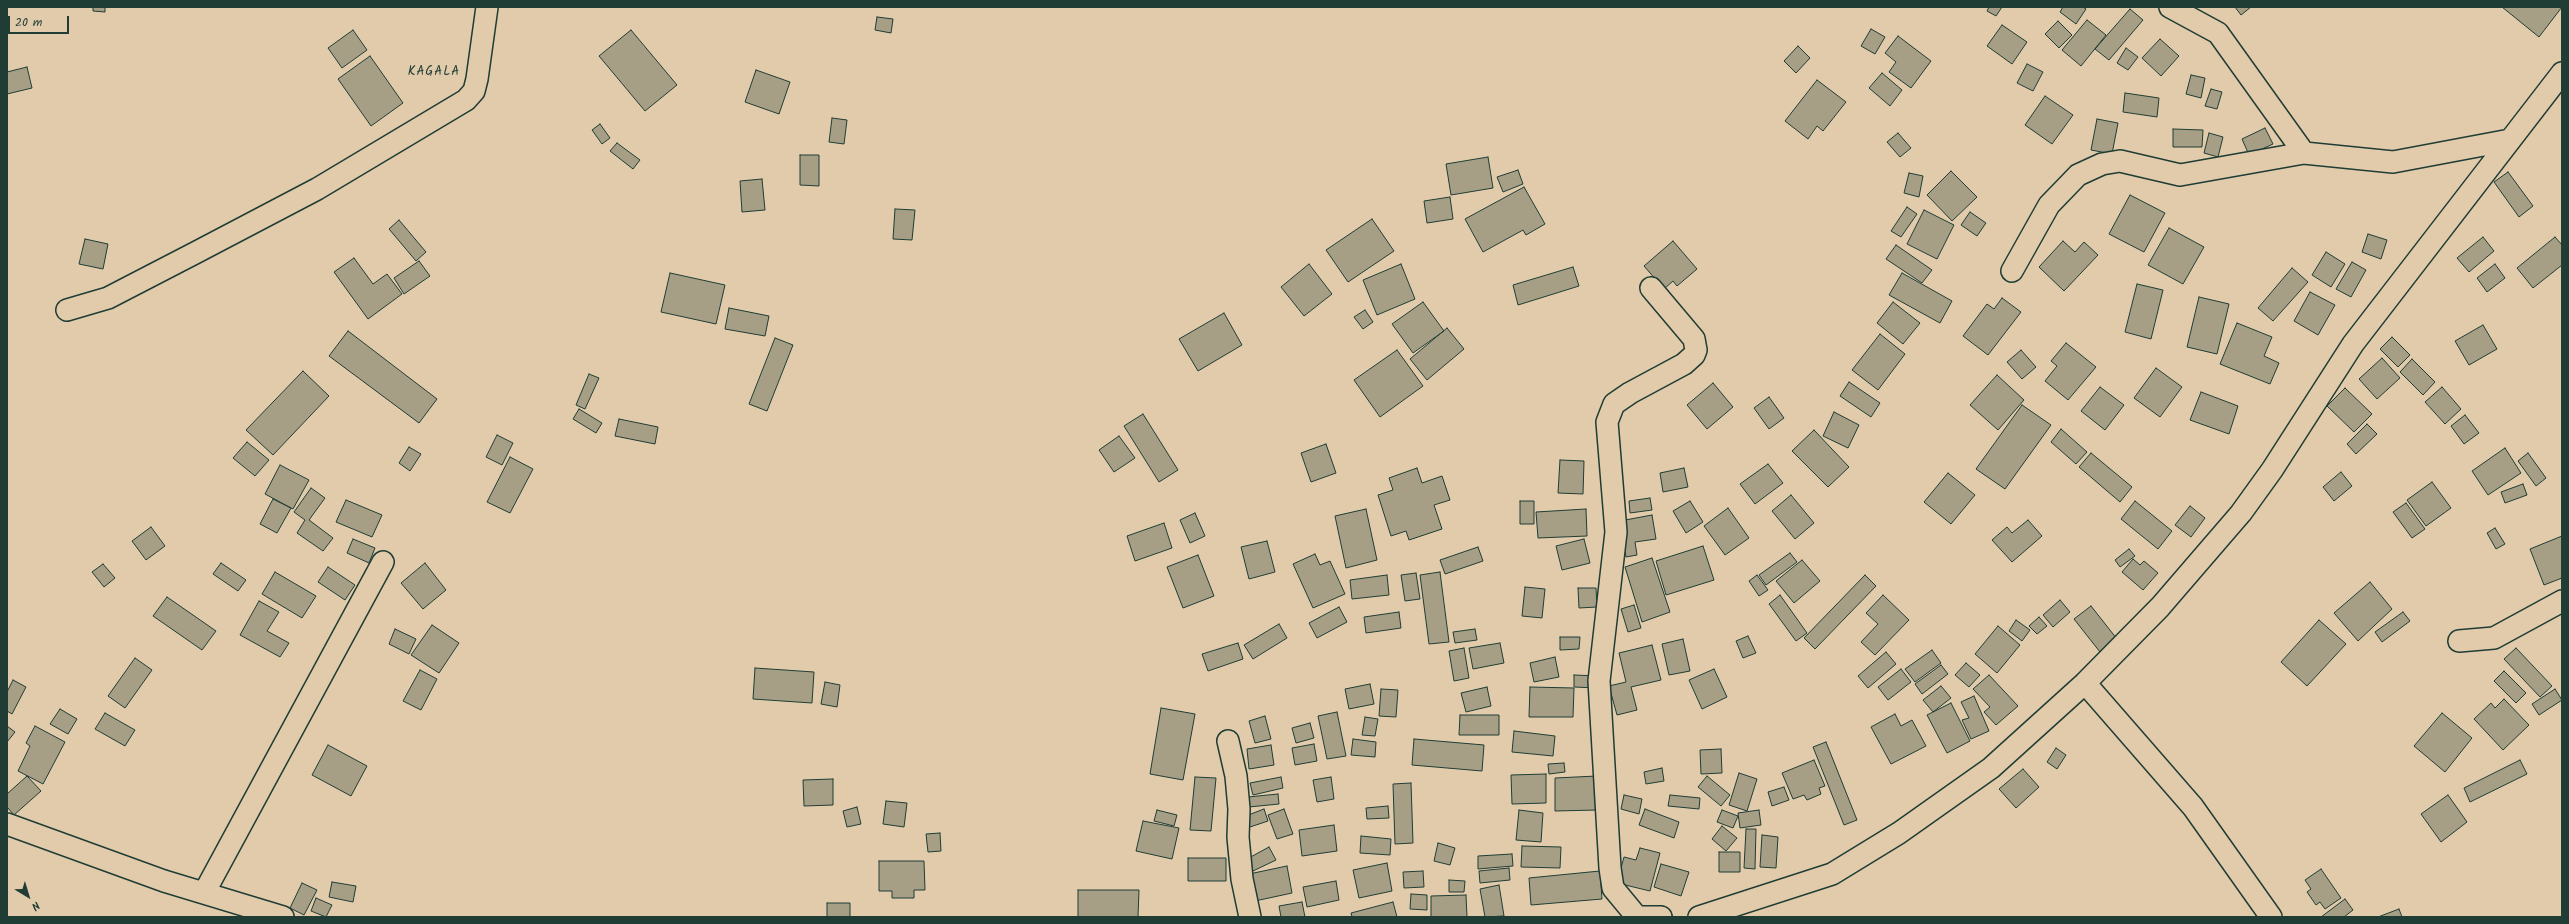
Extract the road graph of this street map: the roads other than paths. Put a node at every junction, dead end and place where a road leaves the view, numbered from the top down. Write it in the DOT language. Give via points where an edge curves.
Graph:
graph roads {
  1 [pos="487,7"];
  2 [pos="2170,7"];
  3 [pos="2562,73"];
  4 [pos="2510,140"];
  5 [pos="2304,152"];
  6 [pos="2012,271"];
  7 [pos="1651,288"];
  8 [pos="67,310"];
  9 [pos="383,562"];
  10 [pos="2562,601"];
  11 [pos="2459,641"];
  12 [pos="2085,683"];
  13 [pos="1228,740"];
  14 [pos="7,824"];
  15 [pos="204,893"];
  16 [pos="283,917"];
  17 [pos="1250,917"];
  18 [pos="1636,917"];
  19 [pos="1661,917"];
  20 [pos="1698,917"];
  21 [pos="2271,917"];
  1 -- 8 [label="street" via="477,79 474,91 466,100 316,189 108,298"];
  2 -- 5 [label="street" via="2218,33"];
  3 -- 4 [label="street"];
  4 -- 5 [label="street" via="2393,162"];
  4 -- 12 [label="street" via="2353,344 2272,470 2241,513 2160,607"];
  5 -- 6 [label="street" via="2180,175 2120,161 2102,164 2078,175 2049,205"];
  7 -- 18 [label="street" via="1694,339 1696,350 1684,364 1614,404 1607,422 1616,532 1599,681 1613,888"];
  9 -- 15 [label="street"];
  10 -- 11 [label="street" via="2494,638"];
  12 -- 20 [label="street" via="1991,768 1899,833 1839,870"];
  12 -- 21 [label="street" via="2193,807"];
  13 -- 17 [label="street" via="1236,776 1241,872"];
  14 -- 15 [label="street"];
  15 -- 16 [label="street"];
  18 -- 19 [label="street"];
}
